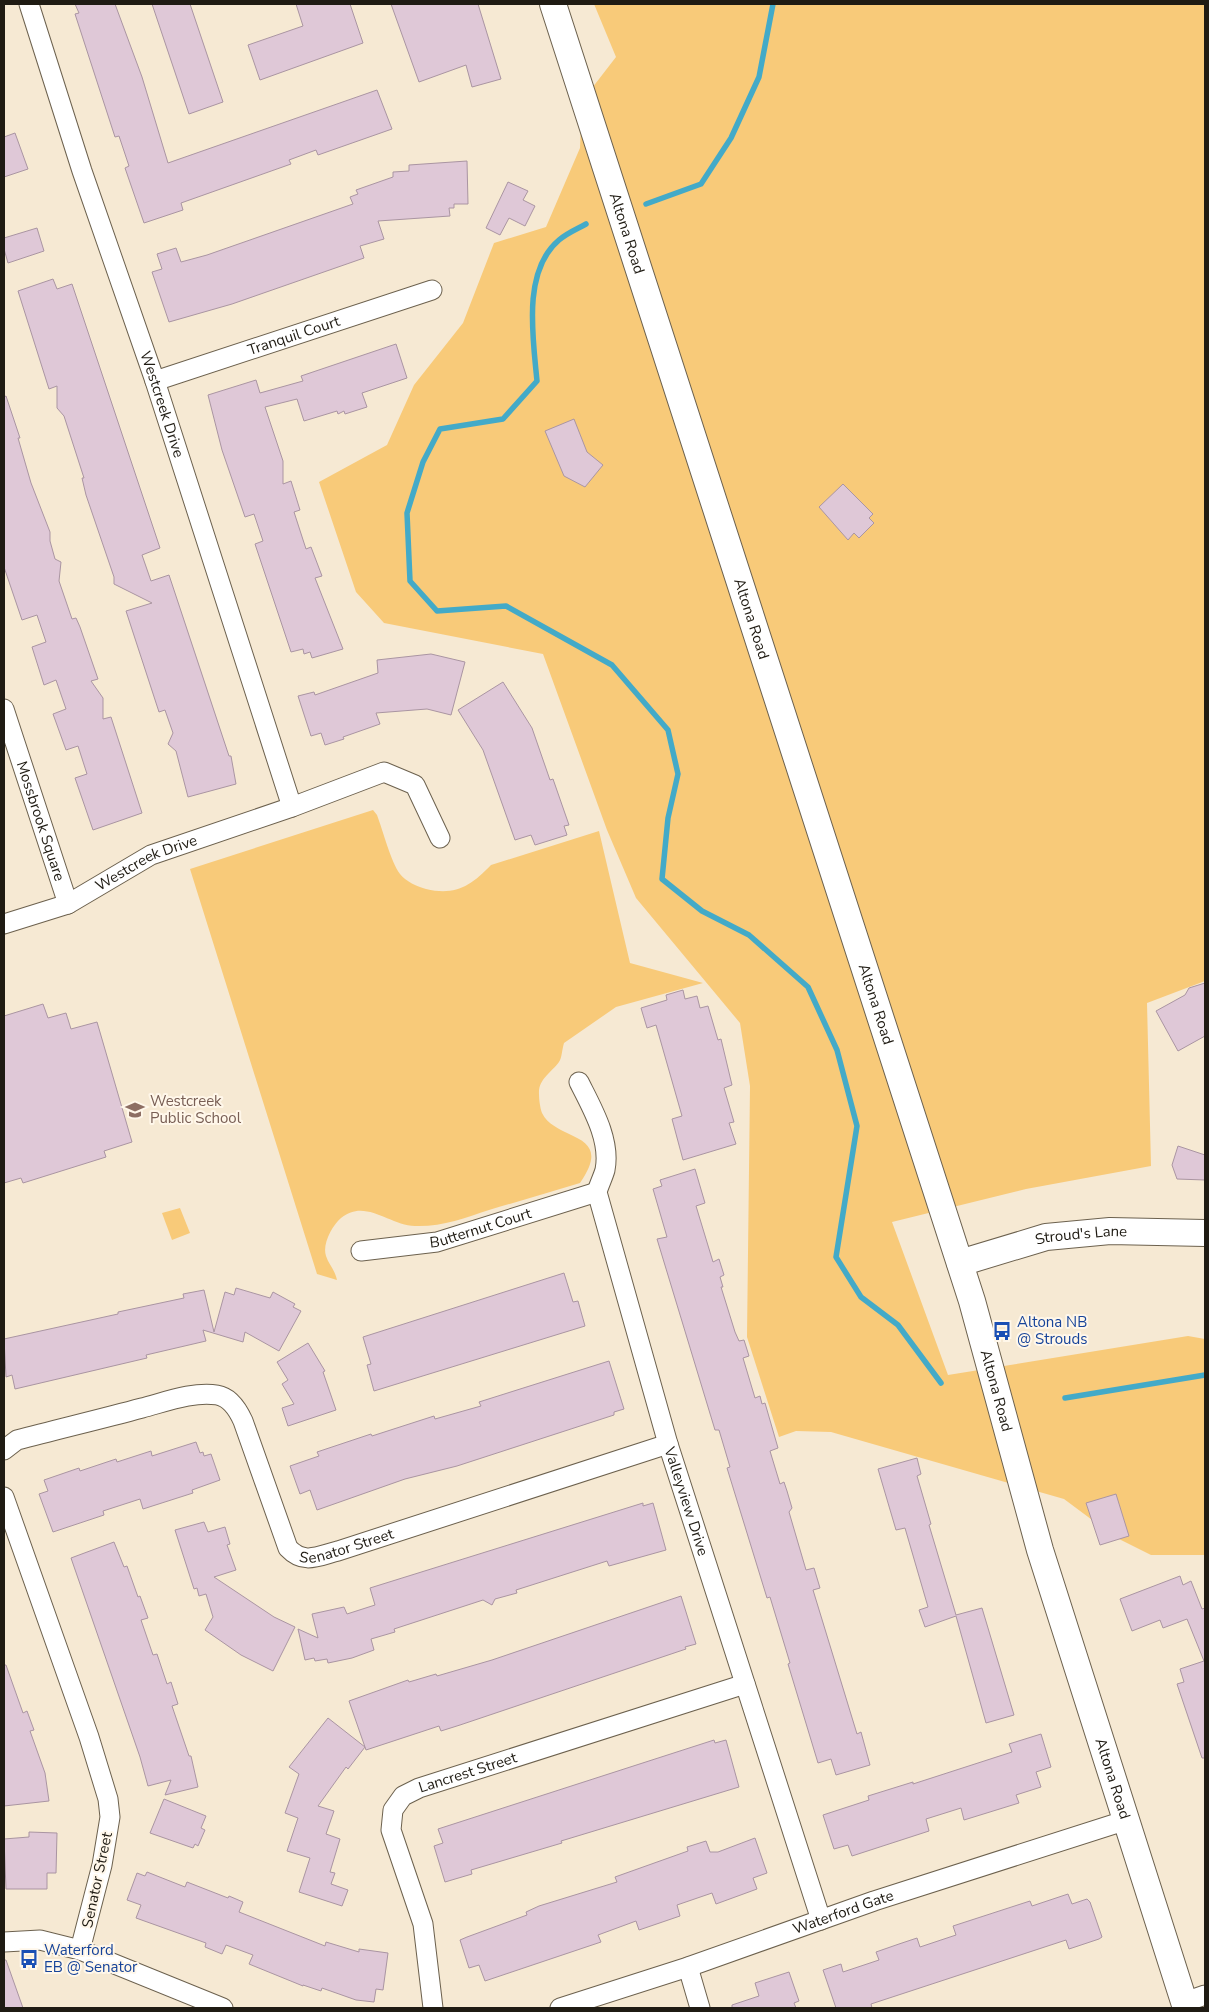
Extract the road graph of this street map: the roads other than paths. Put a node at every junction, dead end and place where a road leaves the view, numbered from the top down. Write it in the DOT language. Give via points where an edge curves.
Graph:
graph roads {
  1 [pos="28,4"];
  2 [pos="553,4"];
  3 [pos="432,290"];
  4 [pos="155,381"];
  5 [pos="4,709"];
  6 [pos="292,807"];
  7 [pos="440,838"];
  8 [pos="68,904"];
  9 [pos="4,924"];
  10 [pos="579,1082"];
  11 [pos="597,1192"];
  12 [pos="1205,1233"];
  13 [pos="361,1251"];
  14 [pos="960,1263"];
  15 [pos="668,1444"];
  16 [pos="4,1450"];
  17 [pos="4,1497"];
  18 [pos="745,1684"];
  19 [pos="1127,1820"];
  20 [pos="821,1920"];
  21 [pos="4,1942"];
  22 [pos="80,1950"];
  23 [pos="688,1968"];
  24 [pos="1192,2002"];
  25 [pos="223,2008"];
  26 [pos="433,2008"];
  27 [pos="560,2008"];
  28 [pos="700,2008"];
  1 -- 4 [label="street, Westcreek Drive"];
  2 -- 14 [label="main road, Altona Road"];
  3 -- 4 [label="street, Tranquil Court"];
  4 -- 6 [label="street, Westcreek Drive"];
  5 -- 8 [label="street, Mossbrook Square"];
  6 -- 7 [label="street, Westcreek Drive" via="384,772 415,785"];
  6 -- 8 [label="street, Westcreek Drive" via="151,855"];
  8 -- 9 [label="street, Westcreek Drive"];
  10 -- 11 [label="street" via="594,1112 604,1144 605,1171"];
  11 -- 13 [label="street, Butternut Court" via="437,1242"];
  11 -- 15 [label="street, Valleyview Drive"];
  12 -- 14 [label="main road, Stroud's Lane" via="1110,1231 1046,1236"];
  14 -- 19 [label="main road, Altona Road" via="1040,1550"];
  15 -- 16 [label="street, Senator Street" via="305,1559 288,1548 242,1421 226,1398 202,1395 172,1400 17,1440"];
  15 -- 18 [label="street, Valleyview Drive"];
  17 -- 22 [label="street, Senator Street" via="108,1799 110,1817 102,1865"];
  18 -- 20 [label="street, Valleyview Drive"];
  18 -- 26 [label="street, Lancrest Street" via="419,1788 403,1796 393,1810 391,1830 423,1924"];
  19 -- 20 [label="street, Waterford Gate"];
  19 -- 24 [label="main road, Altona Road"];
  20 -- 23 [label="street, Waterford Gate"];
  21 -- 22 [label="street" via="40,1940"];
  22 -- 25 [label="street"];
  23 -- 27 [label="street, Waterford Gate"];
  23 -- 28 [label="street"];
}
